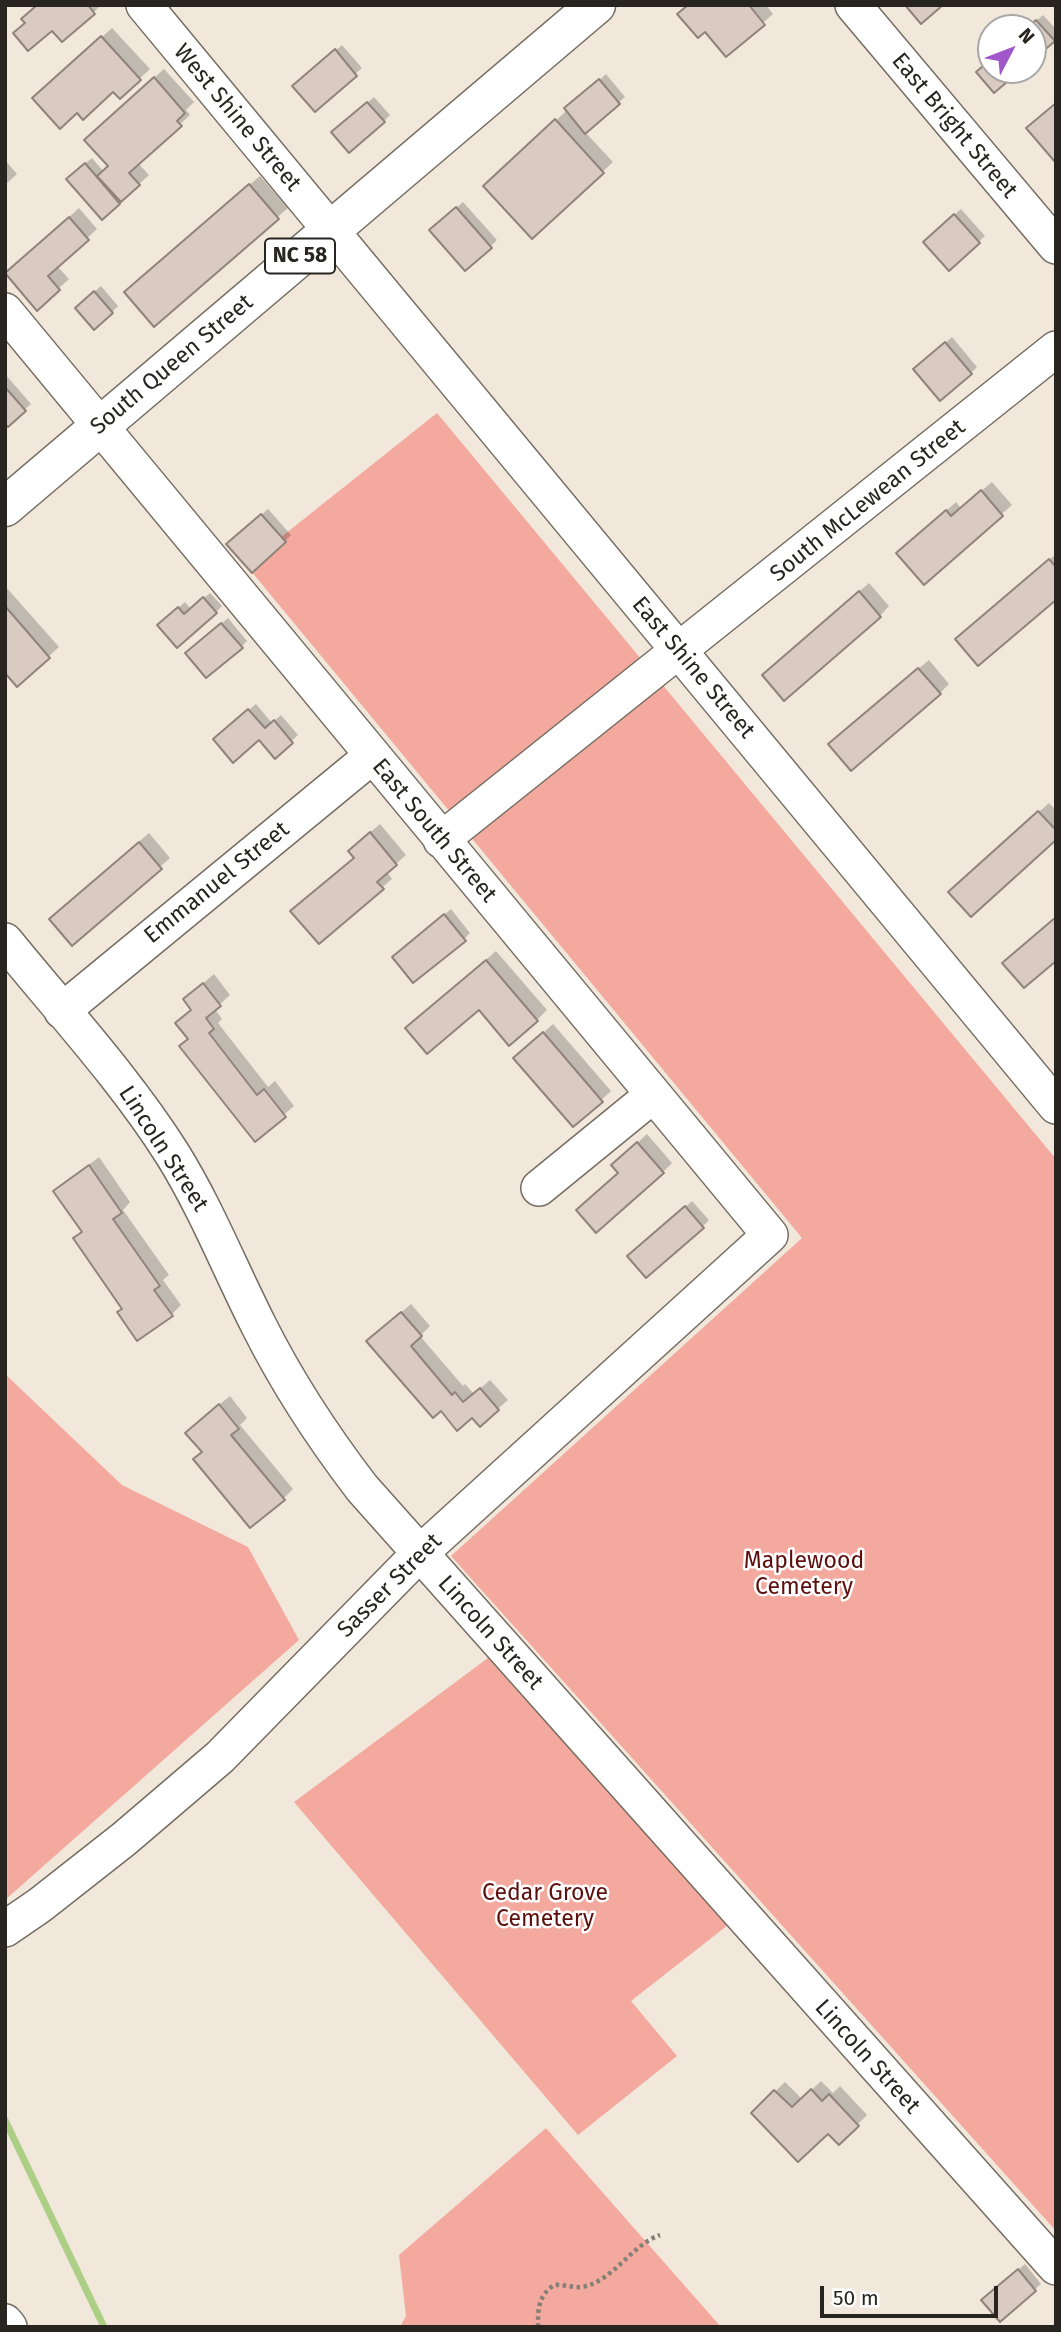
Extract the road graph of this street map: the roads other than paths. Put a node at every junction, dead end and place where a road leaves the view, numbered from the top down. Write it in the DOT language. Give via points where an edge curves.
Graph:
graph roads {
  1 [pos="144,5"];
  2 [pos="596,5"];
  3 [pos="853,5"];
  4 [pos="331,230"];
  5 [pos="1056,246"];
  6 [pos="5,310"];
  7 [pos="1056,349"];
  8 [pos="101,426"];
  9 [pos="5,507"];
  10 [pos="680,652"];
  11 [pos="372,755"];
  12 [pos="441,840"];
  13 [pos="5,941"];
  14 [pos="62,1011"];
  15 [pos="653,1096"];
  16 [pos="1056,1106"];
  17 [pos="539,1188"];
  18 [pos="770,1235"];
  19 [pos="419,1554"];
  20 [pos="5,1929"];
  21 [pos="1056,2267"];
  22 [pos="5,2322"];
  23 [pos="9,2327"];
  1 -- 4 [label="street, West Shine Street"];
  2 -- 4 [label="main road, South Queen Street / NC 58"];
  3 -- 5 [label="street, East Bright Street"];
  4 -- 8 [label="main road, South Queen Street / NC 58"];
  4 -- 10 [label="street, East Shine Street"];
  6 -- 8 [label="street, East South Street"];
  7 -- 10 [label="street, South McLewean Street"];
  8 -- 9 [label="main road, South Queen Street / NC 58"];
  8 -- 11 [label="street, East South Street"];
  10 -- 12 [label="street, South McLewean Street"];
  10 -- 16 [label="street, East Shine Street"];
  11 -- 12 [label="street, East South Street"];
  11 -- 14 [label="street, Emmanuel Street"];
  12 -- 15 [label="street, East South Street"];
  13 -- 14 [label="street, Lincoln Street"];
  14 -- 19 [label="street, Lincoln Street" via="143,1110 173,1156 210,1220 294,1392 362,1488"];
  15 -- 17 [label="street"];
  15 -- 18 [label="street, East South Street"];
  18 -- 19 [label="street, Sasser Street"];
  19 -- 20 [label="street, Sasser Street" via="220,1757 61,1889"];
  19 -- 21 [label="street, Lincoln Street"];
  22 -- 23 [label="street"];
}
